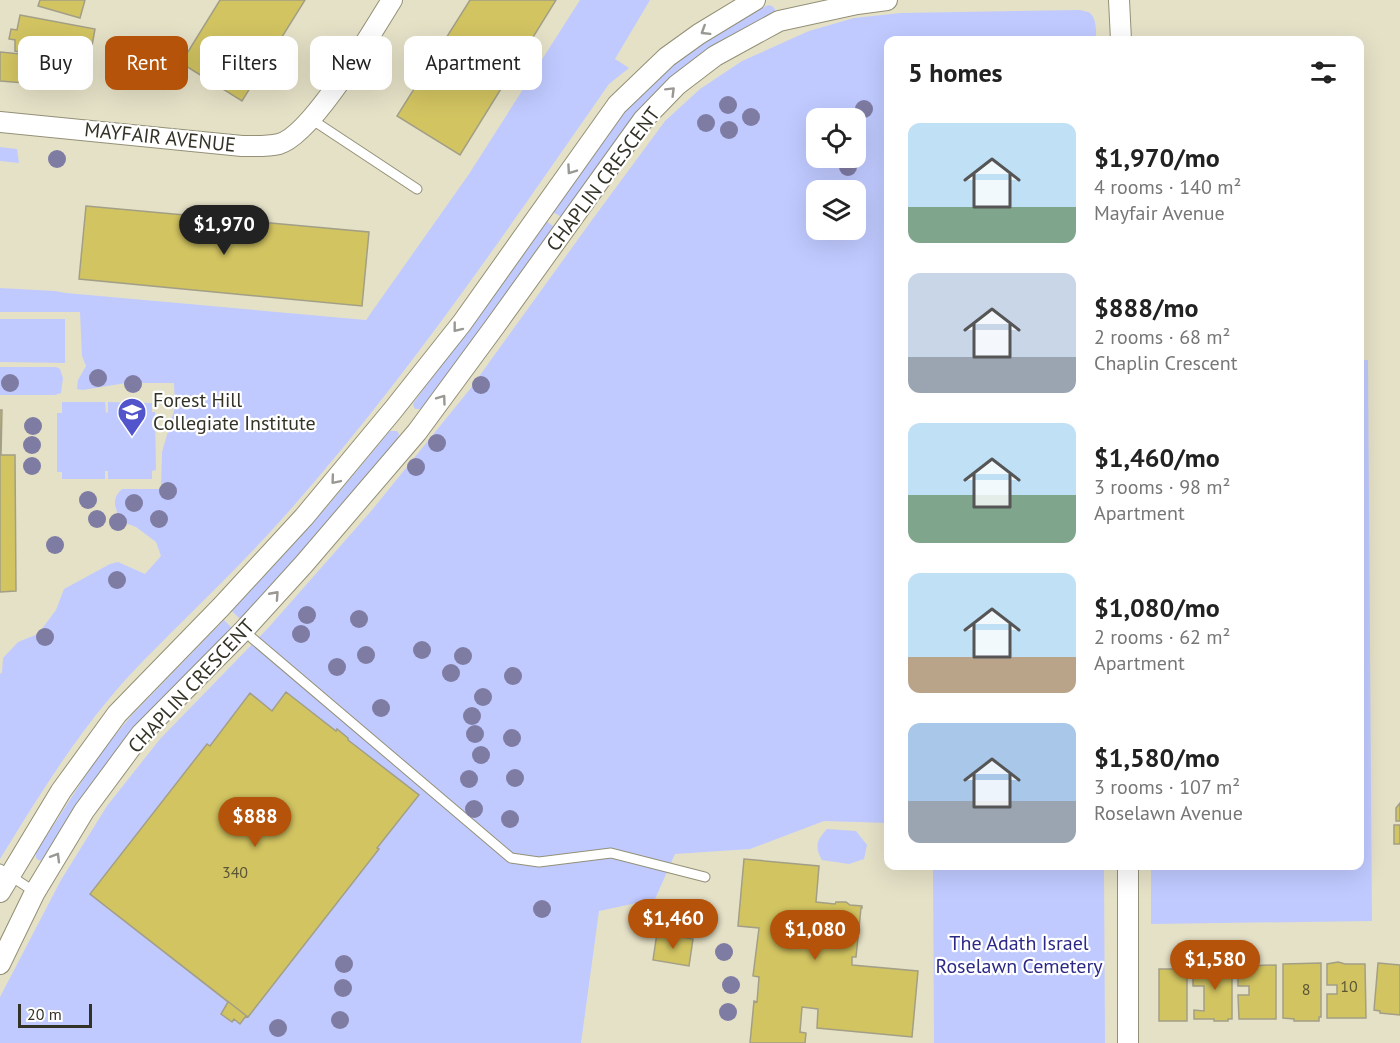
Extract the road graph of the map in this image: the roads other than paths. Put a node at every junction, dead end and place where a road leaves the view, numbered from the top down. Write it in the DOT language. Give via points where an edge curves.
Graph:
graph roads {
  1 [pos="392,0"];
  2 [pos="755,0"];
  3 [pos="887,0"];
  4 [pos="1119,0"];
  5 [pos="1120,36"];
  6 [pos="311,119"];
  7 [pos="0,122"];
  8 [pos="417,189"];
  9 [pos="393,410"];
  10 [pos="417,432"];
  11 [pos="252,638"];
  12 [pos="1128,870"];
  13 [pos="705,877"];
  14 [pos="3,879"];
  15 [pos="35,892"];
  16 [pos="0,964"];
  17 [pos="1128,1043"];
  1 -- 6 [label="street, MAYFAIR AVENUE"];
  2 -- 9 [label="street, CHAPLIN CRESCENT, one-way" via="667,57 617,105 462,323"];
  10 -- 3 [label="street, CHAPLIN CRESCENT, one-way" via="643,120 677,85 715,56 779,21 812,10"];
  4 -- 5 [label="street"];
  6 -- 7 [label="street, MAYFAIR AVENUE" via="287,140 259,146"];
  6 -- 8 [label="lane"];
  9 -- 10 [label="street"];
  9 -- 14 [label="street, CHAPLIN CRESCENT, one-way" via="304,517 117,714"];
  15 -- 10 [label="street, CHAPLIN CRESCENT, one-way" via="84,811 141,734 304,564"];
  11 -- 13 [label="lane" via="511,858 539,862 611,853"];
  12 -- 17 [label="street"];
  14 -- 15 [label="lane"];
  15 -- 16 [label="street, CHAPLIN CRESCENT"];
}
